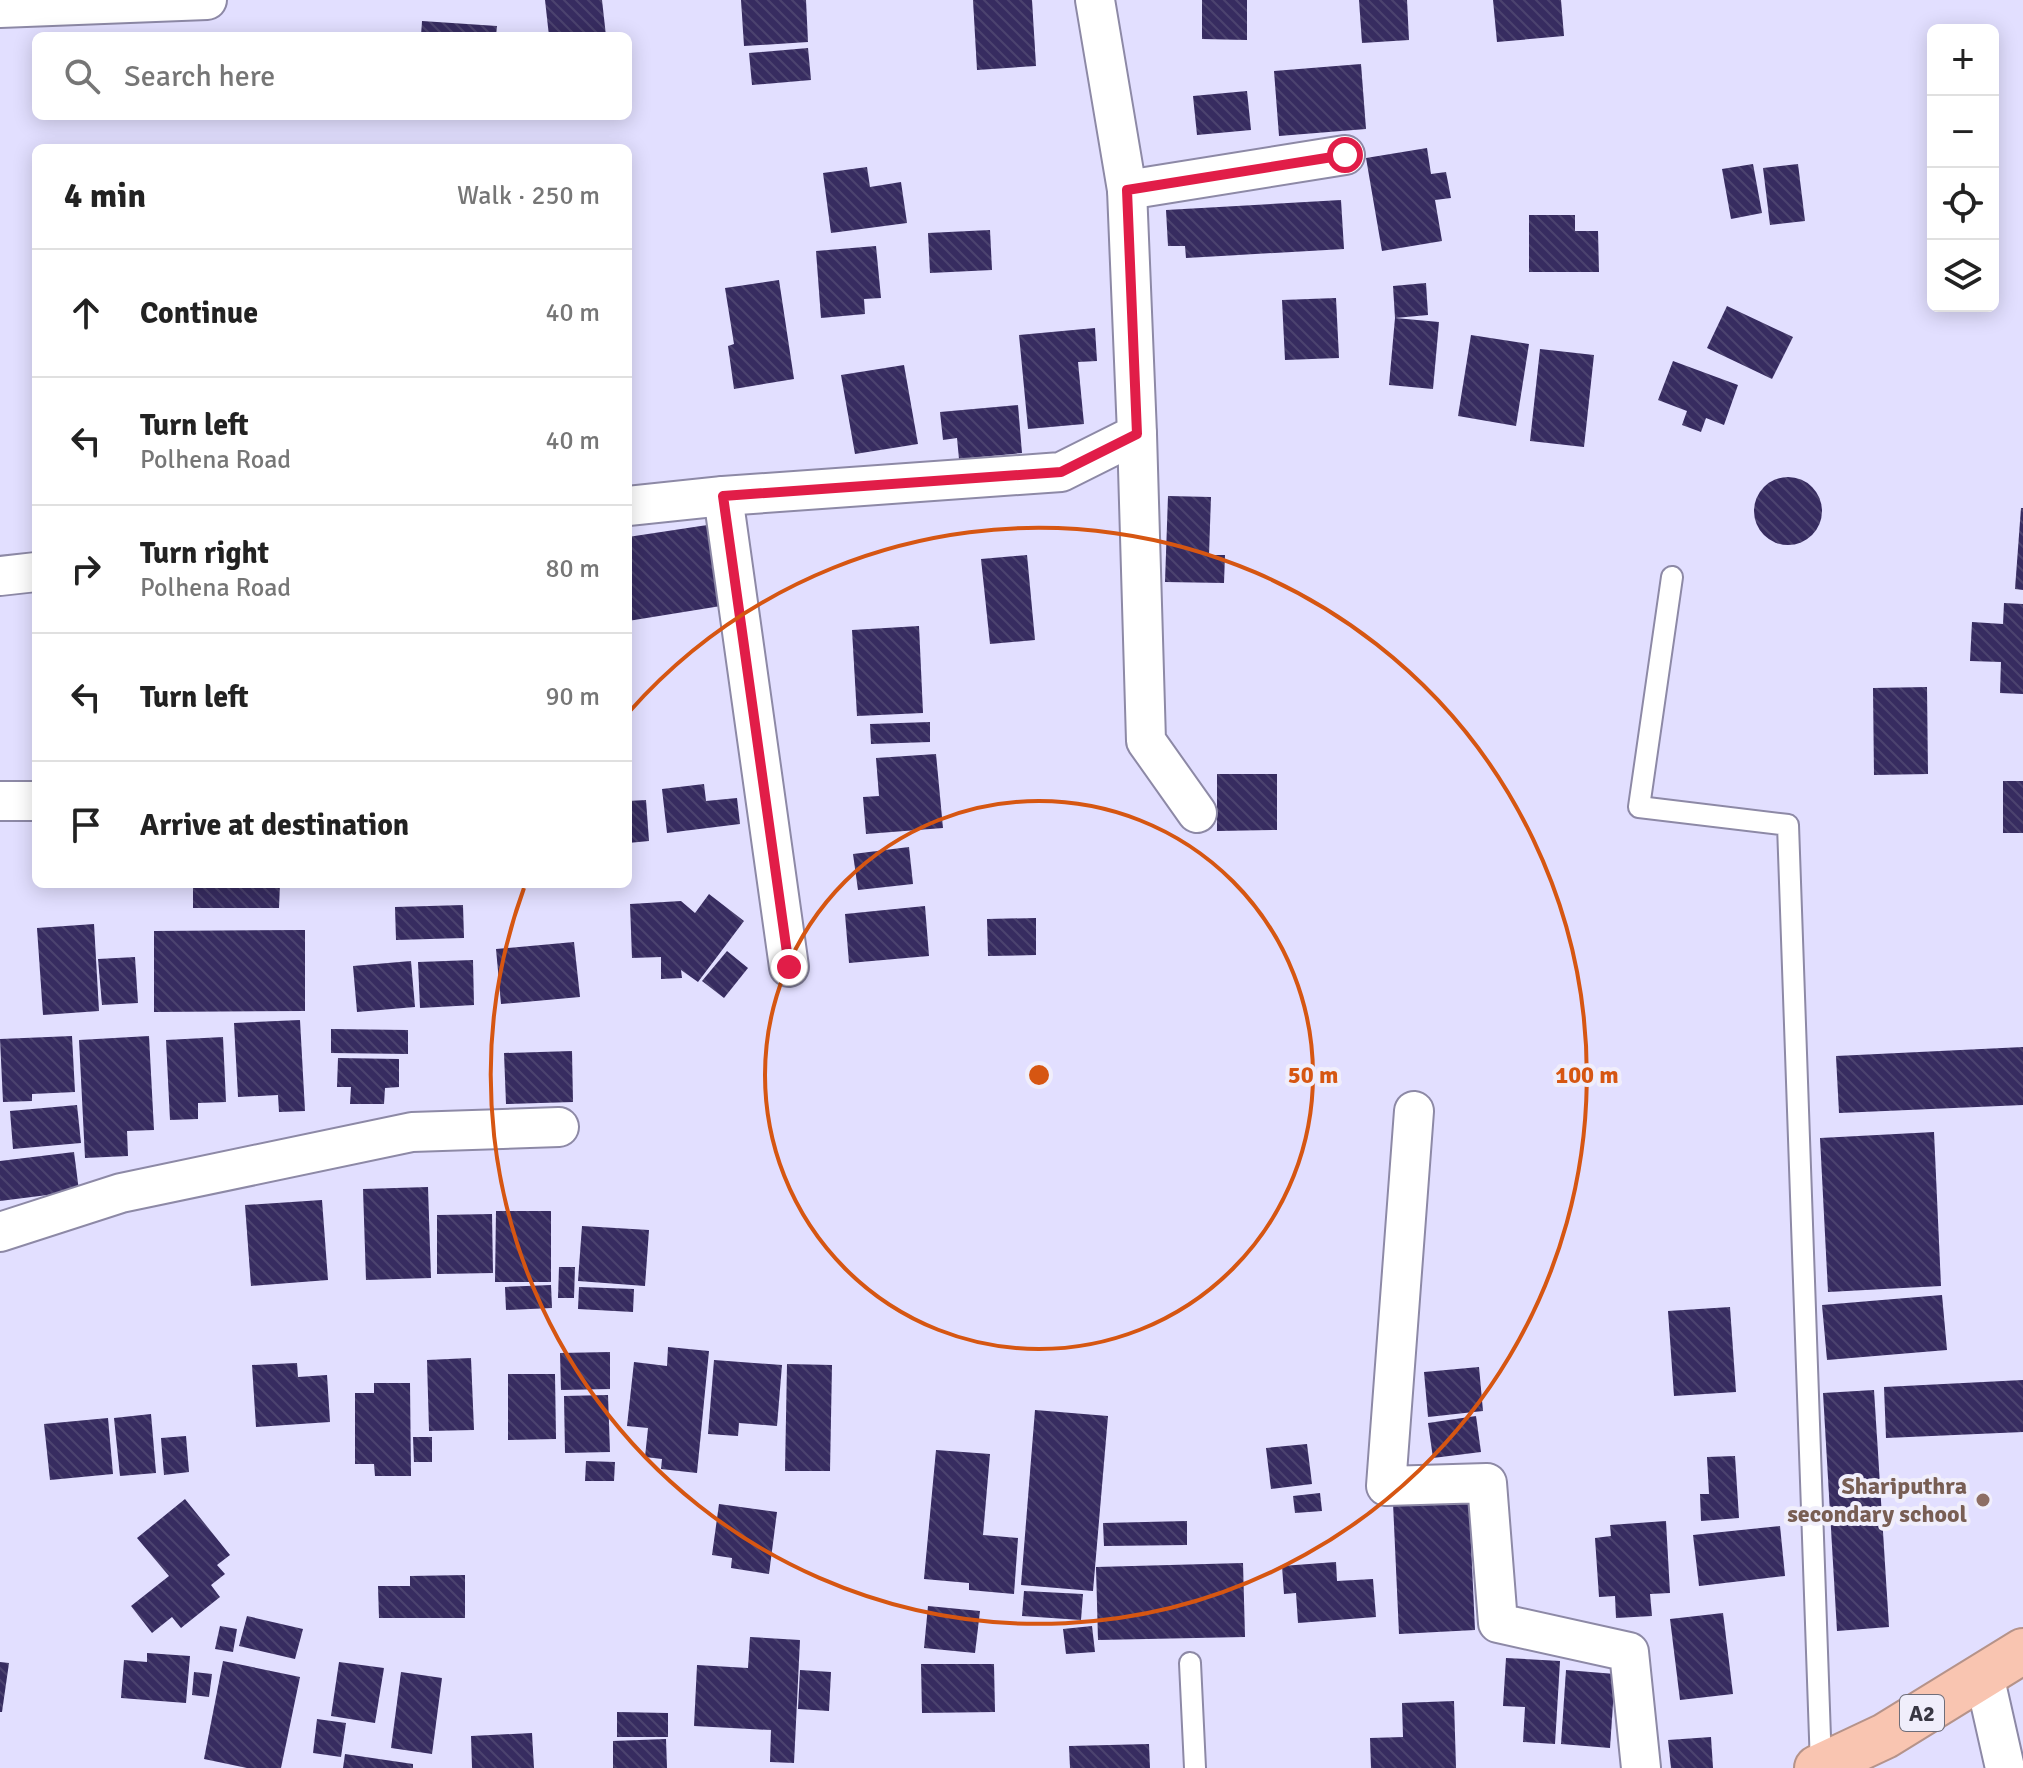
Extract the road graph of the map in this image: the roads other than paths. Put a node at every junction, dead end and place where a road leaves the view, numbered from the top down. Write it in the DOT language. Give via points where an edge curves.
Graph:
graph roads {
  1 [pos="207,0"];
  2 [pos="1095,0"];
  3 [pos="0,8"];
  4 [pos="1345,155"];
  5 [pos="1127,190"];
  6 [pos="1137,434"];
  7 [pos="723,496"];
  8 [pos="632,506"];
  9 [pos="32,572"];
  10 [pos="0,576"];
  11 [pos="1672,577"];
  12 [pos="0,801"];
  13 [pos="32,801"];
  14 [pos="1197,813"];
  15 [pos="789,967"];
  16 [pos="1414,1111"];
  17 [pos="559,1127"];
  18 [pos="0,1232"];
  19 [pos="2023,1651"];
  20 [pos="1190,1663"];
  21 [pos="1984,1675"];
  22 [pos="1819,1767"];
  23 [pos="1195,1768"];
  24 [pos="1641,1768"];
  25 [pos="2005,1768"];
  1 -- 3 [label="street"];
  2 -- 5 [label="street"];
  4 -- 5 [label="street"];
  5 -- 6 [label="street"];
  6 -- 7 [label="street" via="1061,472"];
  6 -- 14 [label="street" via="1146,741"];
  7 -- 8 [label="street"];
  7 -- 15 [label="street"];
  9 -- 10 [label="street"];
  11 -- 22 [label="lane" via="1639,807 1788,825"];
  12 -- 13 [label="street"];
  16 -- 24 [label="street" via="1386,1486 1487,1483 1498,1623 1629,1652"];
  17 -- 18 [label="street" via="412,1132 121,1193"];
  19 -- 21 [label="highway, A2"];
  20 -- 23 [label="lane"];
  21 -- 22 [label="highway, A2" via="1885,1736"];
  21 -- 25 [label="street"];
}
